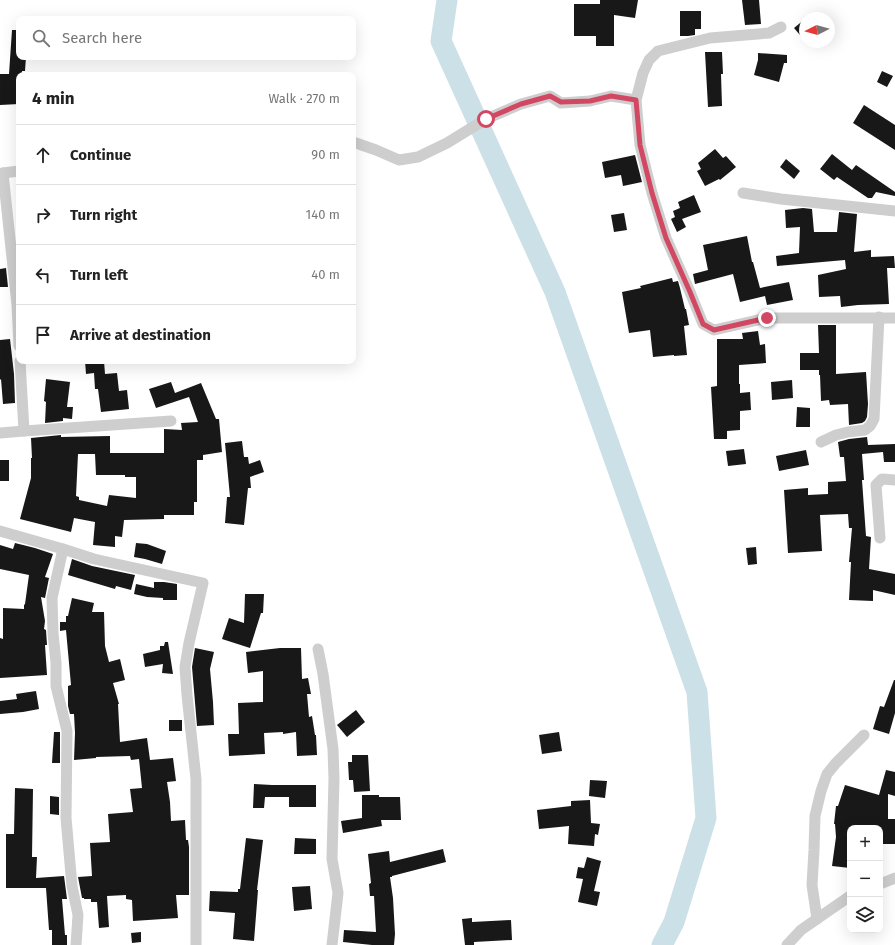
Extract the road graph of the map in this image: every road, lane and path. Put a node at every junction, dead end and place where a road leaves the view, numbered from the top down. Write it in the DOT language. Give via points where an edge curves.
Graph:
graph roads {
  1 [pos="781,27"];
  2 [pos="636,100"];
  3 [pos="356,143"];
  4 [pos="16,172"];
  5 [pos="2,174"];
  6 [pos="742,193"];
  7 [pos="895,211"];
  8 [pos="16,296"];
  9 [pos="879,317"];
  10 [pos="895,318"];
  11 [pos="20,364"];
  12 [pos="171,421"];
  13 [pos="24,431"];
  14 [pos="0,433"];
  15 [pos="821,442"];
  16 [pos="895,480"];
  17 [pos="0,531"];
  18 [pos="880,538"];
  19 [pos="63,548"];
  20 [pos="318,649"];
  21 [pos="864,735"];
  22 [pos="895,878"];
  23 [pos="883,883"];
  24 [pos="849,897"];
  25 [pos="817,919"];
  26 [pos="76,945"];
  27 [pos="196,945"];
  28 [pos="332,945"];
  29 [pos="787,945"];
  1 -- 2 [label="street" via="769,33 710,38 658,51 649,60 643,73"];
  2 -- 3 [label="street" via="611,96 590,101 561,102 550,96 521,104 486,119 418,157 399,160"];
  2 -- 9 [label="street" via="640,145 652,193 666,238 703,324 714,330 767,318"];
  4 -- 5 [label="street"];
  5 -- 8 [label="street"];
  6 -- 7 [label="street"];
  9 -- 10 [label="street"];
  9 -- 15 [label="street" via="874,418 865,430 836,435"];
  11 -- 13 [label="street"];
  12 -- 13 [label="street"];
  13 -- 14 [label="street"];
  16 -- 18 [label="street" via="882,479 876,485"];
  17 -- 19 [label="street"];
  19 -- 26 [label="street" via="52,598 52,633 56,686 67,732 66,818 72,886 78,915"];
  19 -- 27 [label="street" via="94,559 203,583 186,667 196,779"];
  20 -- 28 [label="street" via="333,749 332,859 338,892"];
  21 -- 25 [label="street" via="827,774 818,804 815,816 812,885"];
  22 -- 23 [label="street"];
  24 -- 25 [label="street"];
  25 -- 29 [label="street" via="800,930"];
}
